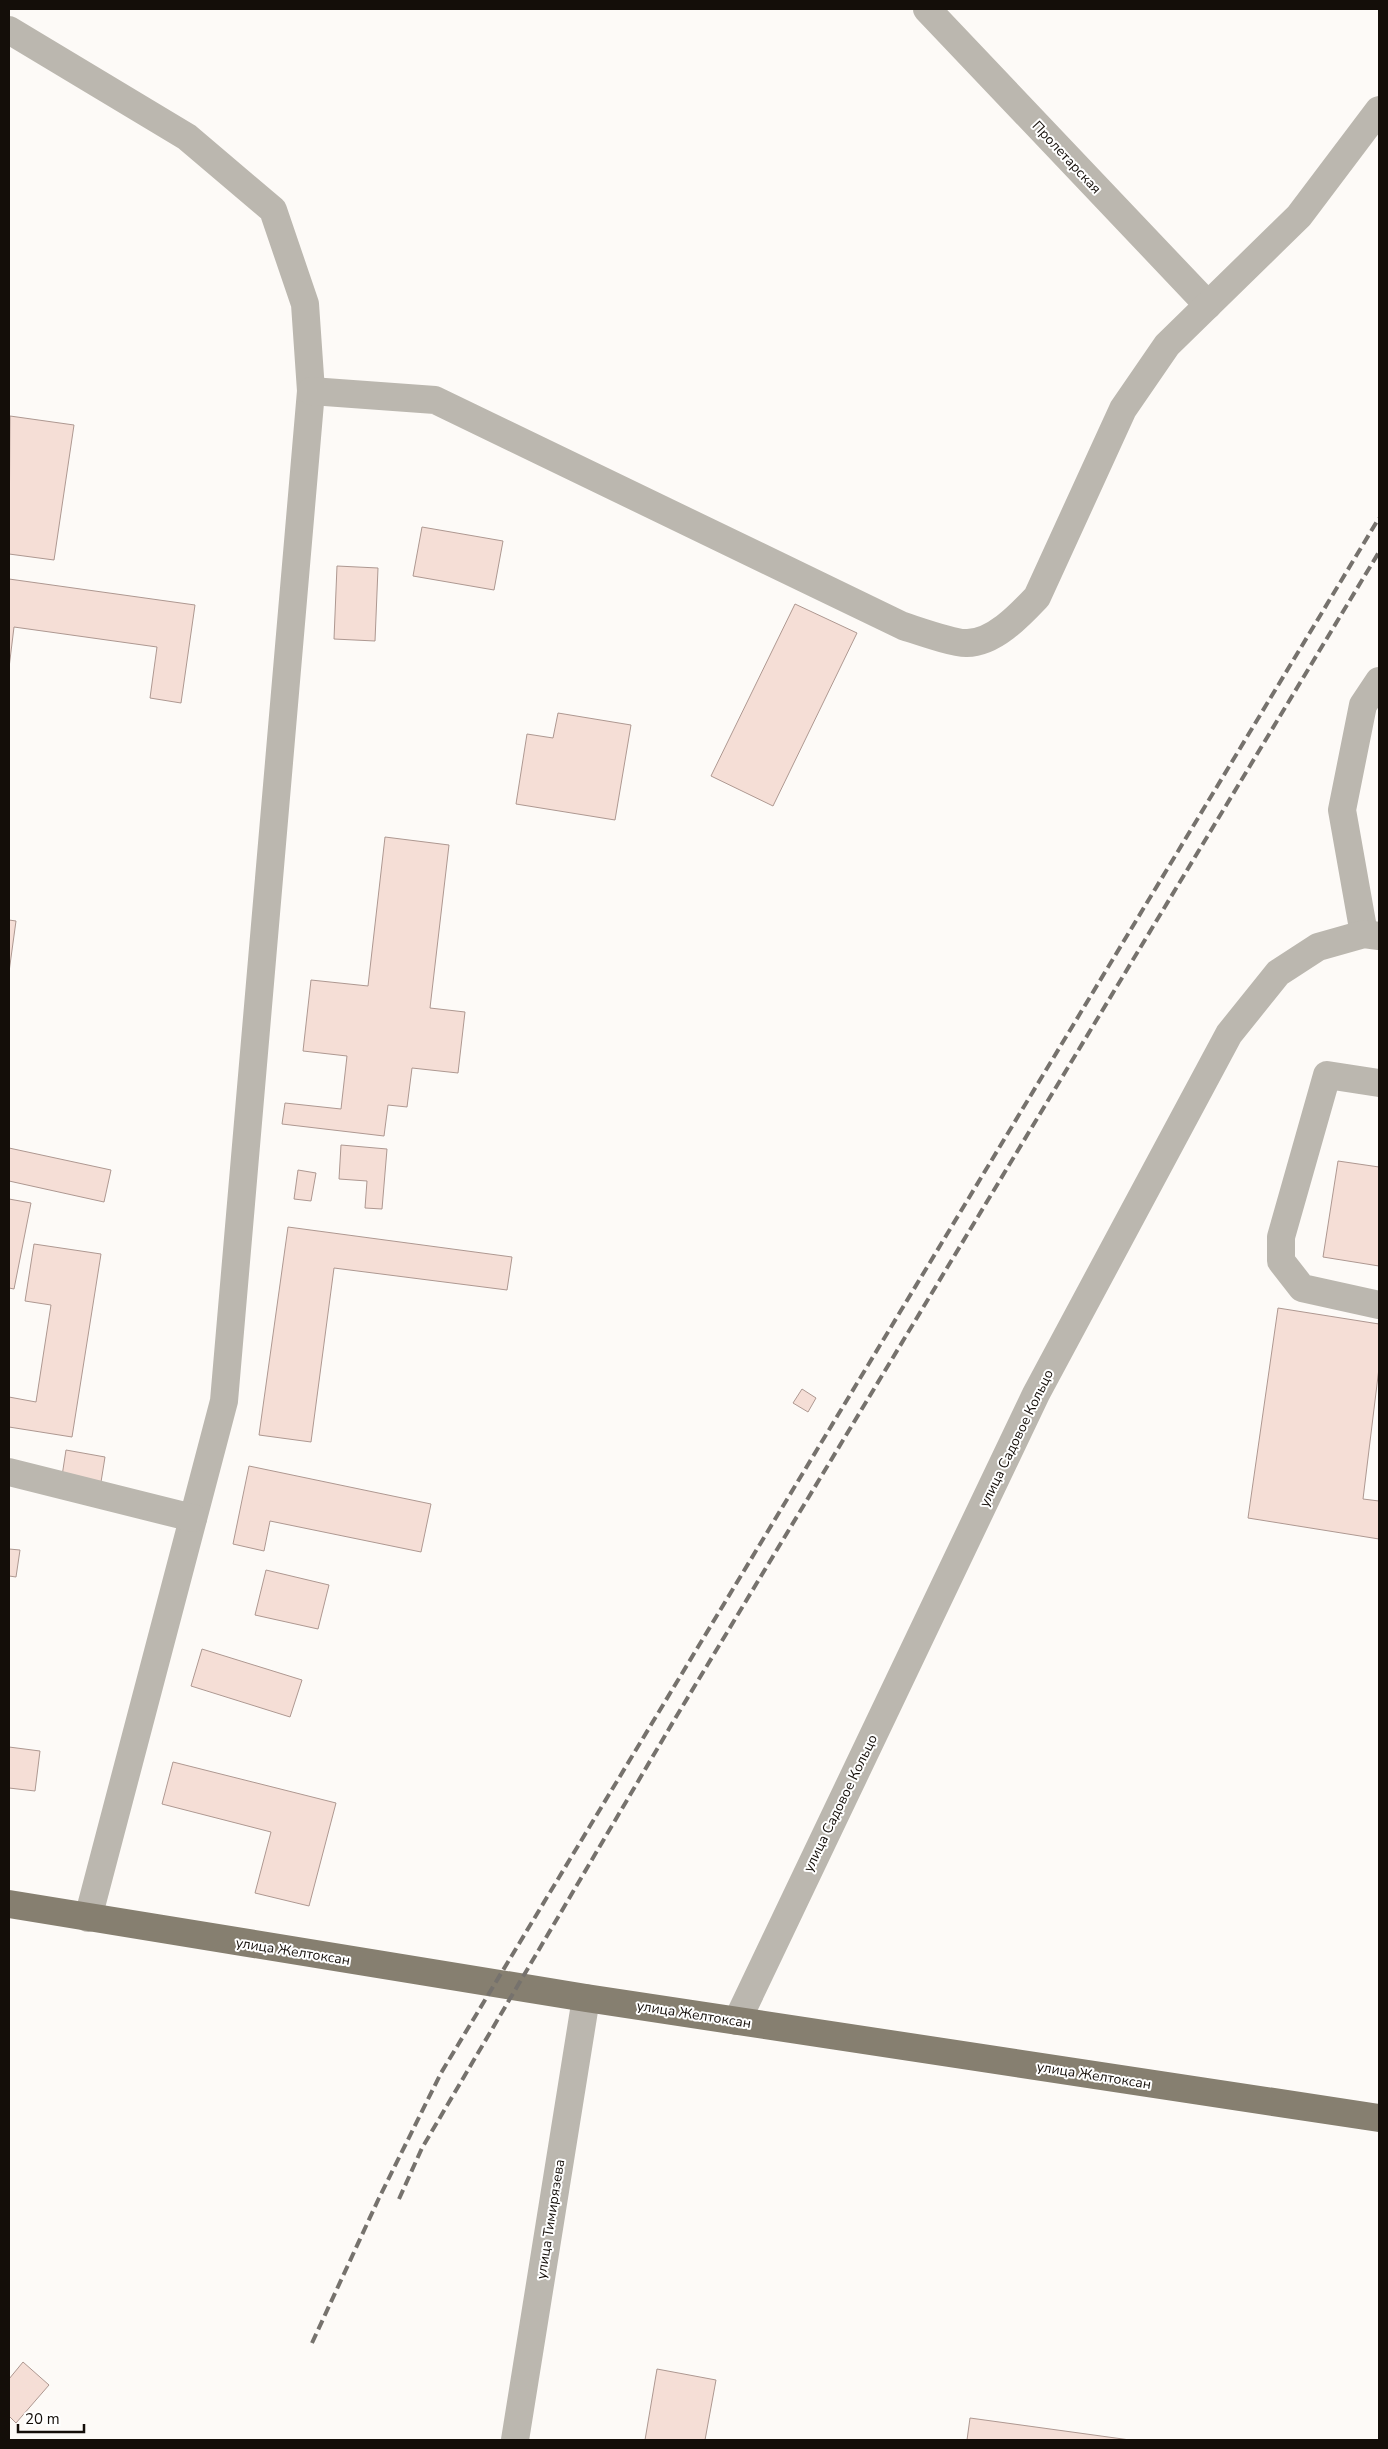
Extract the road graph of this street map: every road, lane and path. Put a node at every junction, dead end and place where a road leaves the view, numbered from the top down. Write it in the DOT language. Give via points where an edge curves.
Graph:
graph roads {
  1 [pos="927,9"];
  2 [pos="9,30"];
  3 [pos="1379,110"];
  4 [pos="1208,305"];
  5 [pos="312,391"];
  6 [pos="1379,681"];
  7 [pos="1372,935"];
  8 [pos="1379,1082"];
  9 [pos="1379,1305"];
  10 [pos="9,1472"];
  11 [pos="193,1518"];
  12 [pos="9,1904"];
  13 [pos="88,1918"];
  14 [pos="586,1998"];
  15 [pos="736,2021"];
  16 [pos="1379,2118"];
  17 [pos="516,2440"];
  1 -- 4 [label="street, Пролетарская"];
  2 -- 5 [label="street" via="188,137 273,210 305,304"];
  3 -- 4 [label="street" via="1299,216"];
  4 -- 5 [label="street" via="1167,346 1123,409 1037,597 1014,620 990,636 967,643 903,626 435,400"];
  5 -- 11 [label="street" via="224,1401"];
  6 -- 7 [label="street" via="1363,705 1342,810"];
  7 -- 15 [label="street, улица Садовое Кольцо" via="1318,947 1278,973 1229,1034 1036,1394"];
  8 -- 9 [label="street" via="1326,1075 1281,1237 1281,1261 1302,1288"];
  10 -- 11 [label="street"];
  11 -- 13 [label="street"];
  12 -- 13 [label="main road, улица Желтоксан"];
  13 -- 14 [label="main road, улица Желтоксан"];
  14 -- 15 [label="main road, улица Желтоксан"];
  14 -- 17 [label="street, улица Тимирязева"];
  15 -- 16 [label="main road, улица Желтоксан"];
}
